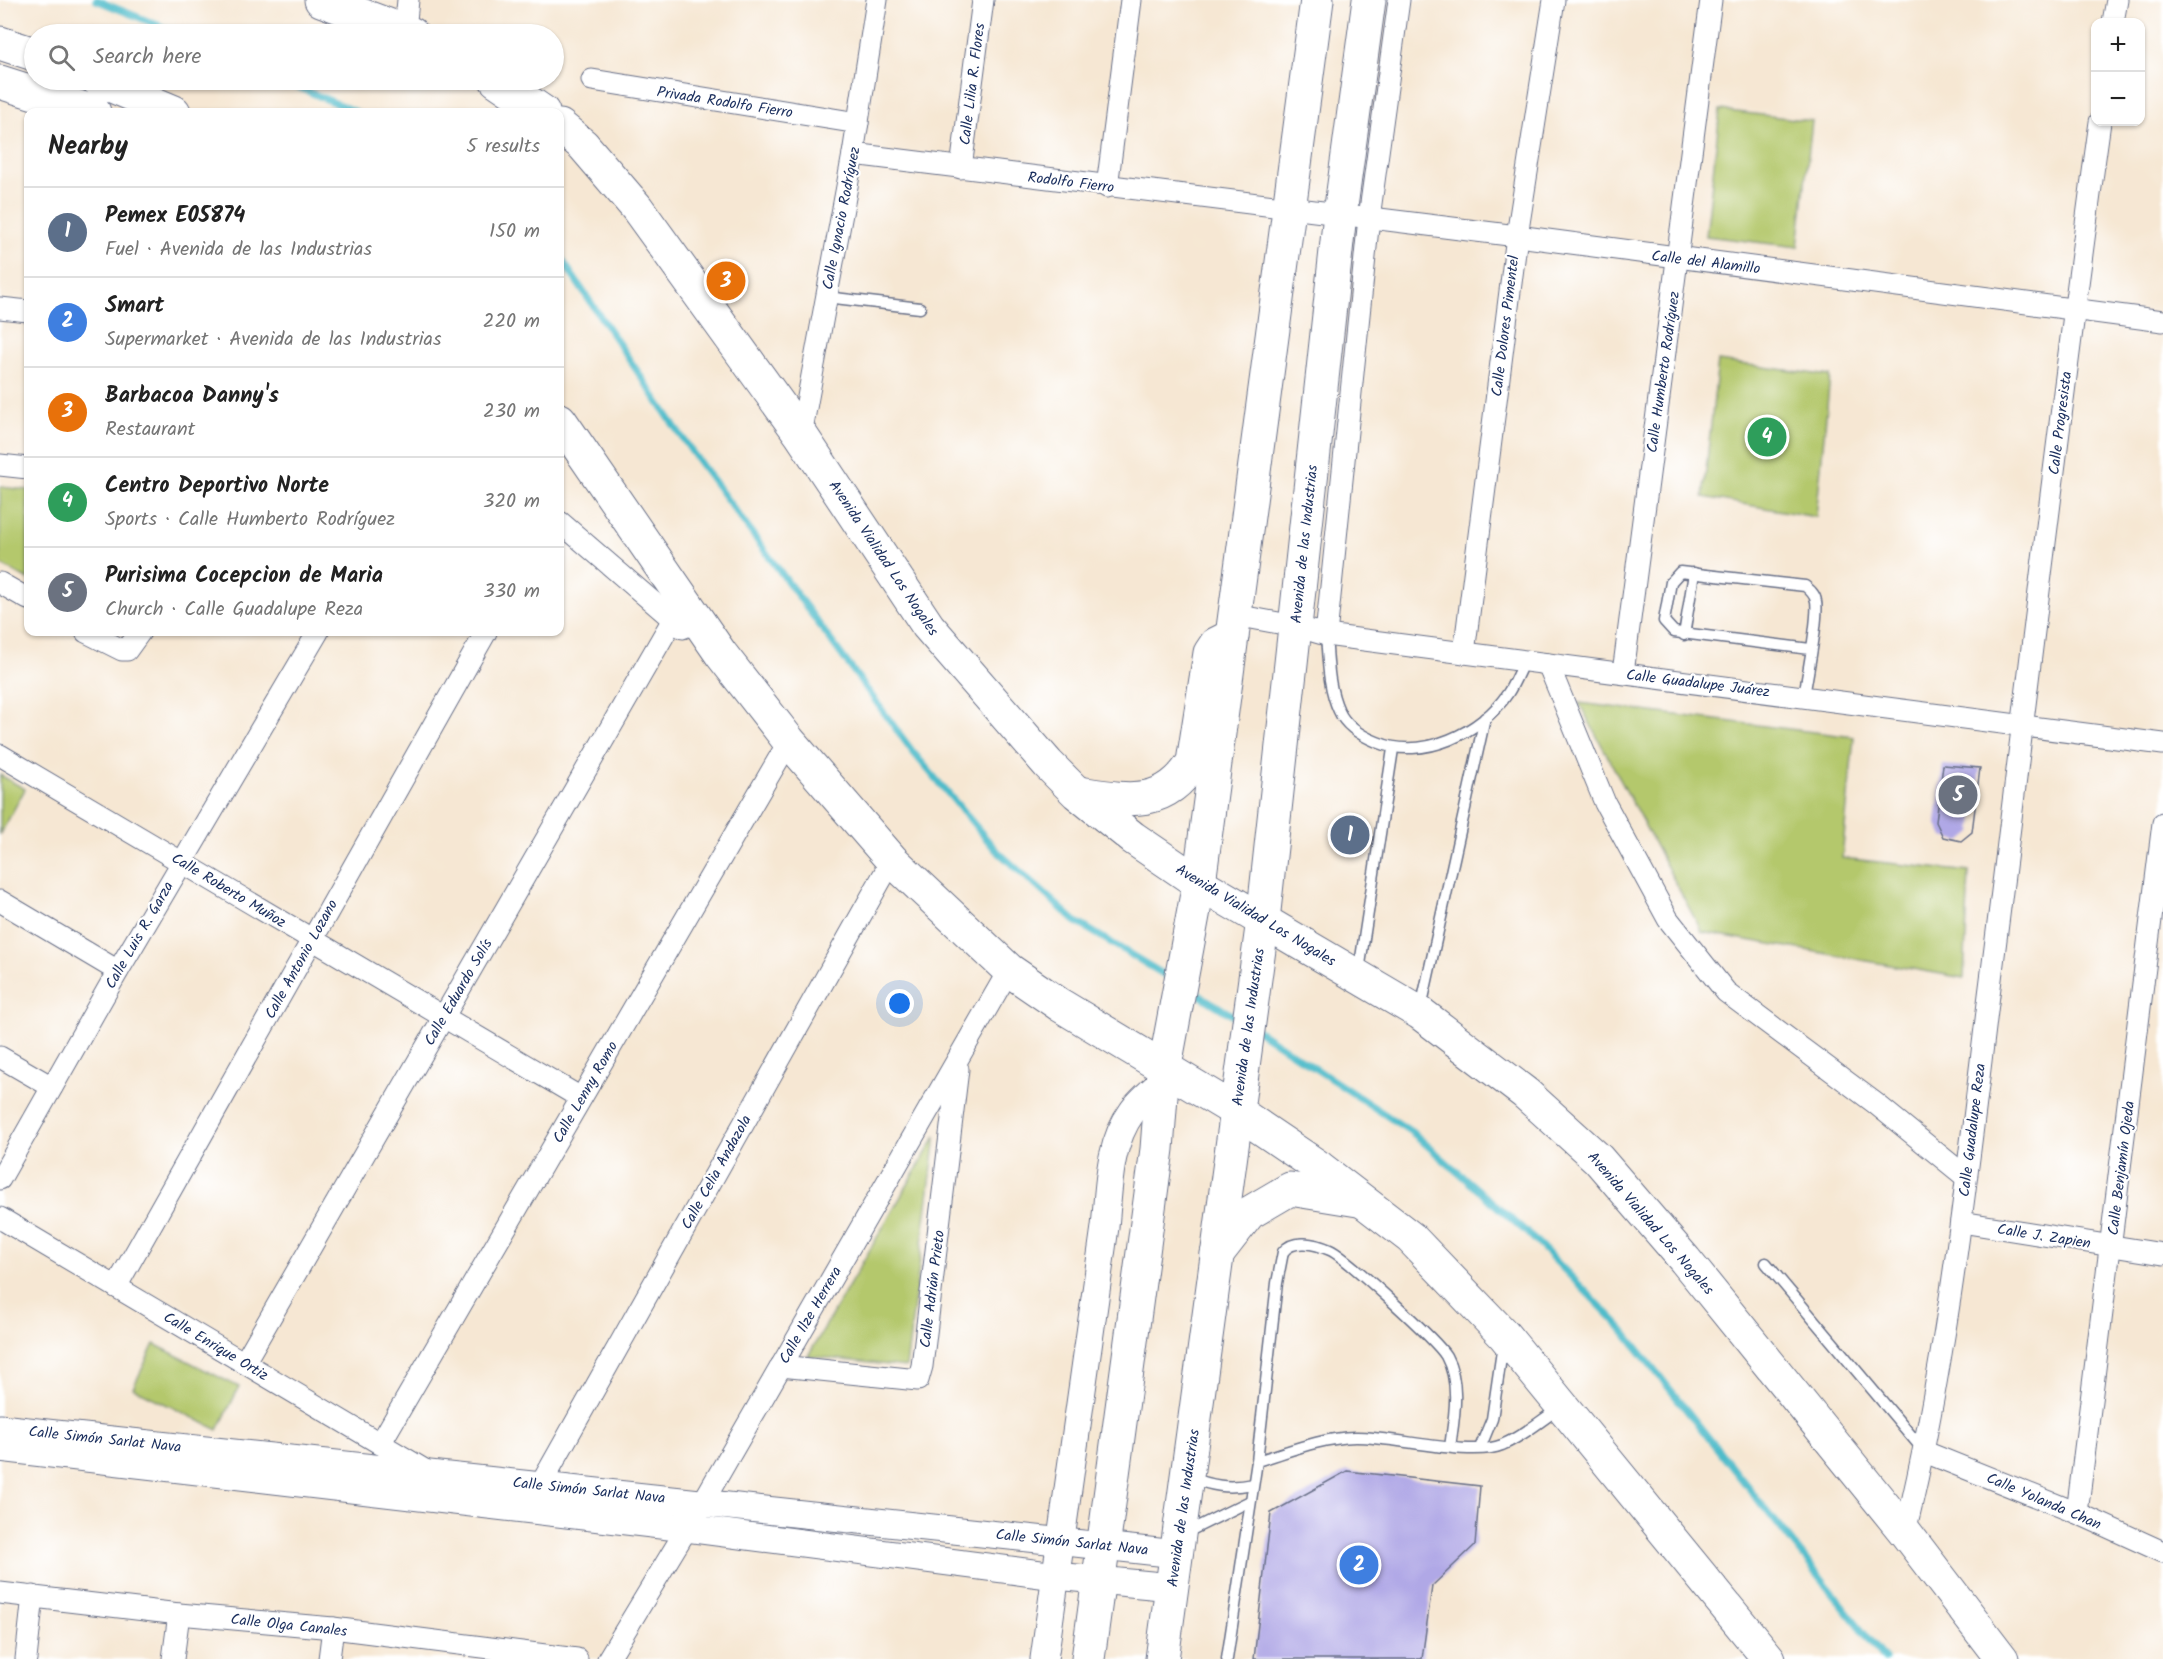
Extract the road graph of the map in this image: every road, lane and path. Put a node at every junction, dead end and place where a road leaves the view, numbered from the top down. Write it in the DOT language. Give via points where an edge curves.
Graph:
graph roads {
  1 [pos="321,0"];
  2 [pos="877,0"];
  3 [pos="983,0"];
  4 [pos="1131,0"];
  5 [pos="1317,0"];
  6 [pos="1369,0"];
  7 [pos="1400,0"];
  8 [pos="1554,0"];
  9 [pos="1711,0"];
  10 [pos="2117,0"];
  11 [pos="2115,18"];
  12 [pos="408,22"];
  13 [pos="0,43"];
  14 [pos="24,51"];
  15 [pos="592,80"];
  16 [pos="0,82"];
  17 [pos="24,90"];
  18 [pos="25,90"];
  19 [pos="122,90"];
  20 [pos="511,90"];
  21 [pos="81,108"];
  22 [pos="164,108"];
  23 [pos="537,108"];
  24 [pos="858,123"];
  25 [pos="2099,126"];
  26 [pos="564,129"];
  27 [pos="853,154"];
  28 [pos="961,168"];
  29 [pos="1107,187"];
  30 [pos="1289,209"];
  31 [pos="1354,216"];
  32 [pos="1517,236"];
  33 [pos="1678,258"];
  34 [pos="826,297"];
  35 [pos="0,308"];
  36 [pos="920,308"];
  37 [pos="2073,309"];
  38 [pos="24,311"];
  39 [pos="2163,321"];
  40 [pos="564,426"];
  41 [pos="801,435"];
  42 [pos="0,465"];
  43 [pos="24,468"];
  44 [pos="564,526"];
  45 [pos="1694,573"];
  46 [pos="0,583"];
  47 [pos="24,597"];
  48 [pos="672,621"];
  49 [pos="1234,626"];
  50 [pos="1310,630"];
  51 [pos="1684,635"];
  52 [pos="94,636"];
  53 [pos="137,636"];
  54 [pos="316,636"];
  55 [pos="484,636"];
  56 [pos="1810,649"];
  57 [pos="1464,653"];
  58 [pos="721,654"];
  59 [pos="1524,661"];
  60 [pos="1548,664"];
  61 [pos="1623,673"];
  62 [pos="1804,697"];
  63 [pos="1485,718"];
  64 [pos="2024,725"];
  65 [pos="789,741"];
  66 [pos="2163,744"];
  67 [pos="1393,749"];
  68 [pos="0,755"];
  69 [pos="1077,793"];
  70 [pos="2163,823"];
  71 [pos="892,860"];
  72 [pos="182,862"];
  73 [pos="1200,884"];
  74 [pos="0,901"];
  75 [pos="1263,920"];
  76 [pos="312,939"];
  77 [pos="1009,970"];
  78 [pos="118,971"];
  79 [pos="1358,976"];
  80 [pos="1420,1013"];
  81 [pos="444,1017"];
  82 [pos="0,1057"];
  83 [pos="959,1060"];
  84 [pos="1163,1075"];
  85 [pos="52,1087"];
  86 [pos="581,1098"];
  87 [pos="1236,1111"];
  88 [pos="1966,1177"];
  89 [pos="0,1179"];
  90 [pos="1363,1201"];
  91 [pos="0,1218"];
  92 [pos="1961,1222"];
  93 [pos="2111,1246"];
  94 [pos="1217,1254"];
  95 [pos="2163,1254"];
  96 [pos="1766,1263"];
  97 [pos="116,1287"];
  98 [pos="1504,1335"];
  99 [pos="244,1363"];
  100 [pos="780,1366"];
  101 [pos="1562,1406"];
  102 [pos="0,1428"];
  103 [pos="380,1444"];
  104 [pos="1450,1447"];
  105 [pos="0,1448"];
  106 [pos="1480,1448"];
  107 [pos="1925,1452"];
  108 [pos="1257,1461"];
  109 [pos="431,1474"];
  110 [pos="1188,1476"];
  111 [pos="541,1484"];
  112 [pos="1253,1484"];
  113 [pos="1250,1501"];
  114 [pos="703,1502"];
  115 [pos="2077,1513"];
  116 [pos="686,1528"];
  117 [pos="1905,1532"];
  118 [pos="1061,1540"];
  119 [pos="1179,1544"];
  120 [pos="1103,1545"];
  121 [pos="2163,1552"];
  122 [pos="1056,1576"];
  123 [pos="1100,1580"];
  124 [pos="1172,1587"];
  125 [pos="0,1593"];
  126 [pos="33,1596"];
  127 [pos="179,1614"];
  128 [pos="333,1628"];
  129 [pos="478,1653"];
  130 [pos="26,1659"];
  131 [pos="173,1659"];
  132 [pos="329,1659"];
  133 [pos="577,1659"];
  134 [pos="608,1659"];
  135 [pos="1044,1659"];
  136 [pos="1088,1659"];
  137 [pos="1162,1659"];
  138 [pos="1227,1659"];
  139 [pos="1769,1659"];
  140 [pos="2002,1659"];
  1 -- 12 [label="main road"];
  2 -- 24 [label="street, Calle Ignacio Rodríguez"];
  3 -- 28 [label="street, Calle Lilia R. Flores"];
  4 -- 29 [label="street"];
  5 -- 30 [label="main road"];
  6 -- 31 [label="main road, Avenida de las Industrias"];
  7 -- 31 [label="street, Avenida de las Industrias"];
  8 -- 32 [label="street, Calle Dolores Pimentel"];
  9 -- 33 [label="street, Calle Humberto Rodríguez"];
  10 -- 11 [label="street"];
  13 -- 14 [label="main road"];
  15 -- 24 [label="street, Privada Rodolfo Fierro"];
  16 -- 17 [label="main road"];
  18 -- 21 [label="main road"];
  19 -- 22 [label="main road"];
  20 -- 23 [label="main road"];
  24 -- 27 [label="street, Calle Ignacio Rodríguez"];
  25 -- 37 [label="street, Calle Progresista"];
  26 -- 41 [label="main road, Avenida Vialidad Los Nogales" via="583,145 637,208"];
  27 -- 28 [label="street, Rodolfo Fierro"];
  27 -- 34 [label="street, Calle Ignacio Rodríguez"];
  28 -- 29 [label="street, Rodolfo Fierro"];
  29 -- 30 [label="street, Rodolfo Fierro"];
  30 -- 31 [label="street"];
  30 -- 49 [label="main road"];
  31 -- 32 [label="street, Calle del Alamillo"];
  31 -- 50 [label="main road, Avenida de las Industrias"];
  32 -- 33 [label="street, Calle del Alamillo"];
  32 -- 57 [label="street, Calle Dolores Pimentel"];
  33 -- 37 [label="street, Calle del Alamillo"];
  33 -- 61 [label="street, Calle Humberto Rodríguez"];
  34 -- 36 [label="lane"];
  34 -- 41 [label="street, Calle Ignacio Rodríguez"];
  35 -- 38 [label="street"];
  37 -- 39 [label="street, Calle del Alamillo"];
  37 -- 64 [label="street, Calle Progresista"];
  40 -- 58 [label="main road"];
  41 -- 69 [label="main road, Avenida Vialidad Los Nogales" via="928,626"];
  42 -- 43 [label="street"];
  44 -- 48 [label="street"];
  45 -- 51 [label="lane"];
  45 -- 51 [label="lane" via="1680,572 1671,582 1664,621 1674,632"];
  45 -- 56 [label="lane" via="1810,589 1817,602"];
  46 -- 47 [label="street"];
  48 -- 58 [label="street"];
  48 -- 81 [label="street, Calle Eduardo Solís"];
  49 -- 50 [label="street, Calle Guadalupe Juárez"];
  49 -- 69 [label="main road" via="1210,653 1193,762 1186,775 1169,790 1150,797 1126,800"];
  49 -- 73 [label="main road"];
  50 -- 57 [label="street, Calle Guadalupe Juárez"];
  50 -- 67 [label="lane" via="1339,712 1363,737"];
  50 -- 75 [label="main road, Avenida de las Industrias"];
  51 -- 56 [label="lane"];
  52 -- 53 [label="street" via="122,650 127,650"];
  54 -- 72 [label="street, Calle Luis R. Garza"];
  55 -- 76 [label="street, Calle Antonio Lozano"];
  56 -- 62 [label="lane"];
  57 -- 59 [label="street, Calle Guadalupe Juárez"];
  58 -- 65 [label="main road"];
  59 -- 60 [label="street, Calle Guadalupe Juárez"];
  59 -- 63 [label="lane" via="1508,694"];
  60 -- 61 [label="street, Calle Guadalupe Juárez"];
  60 -- 88 [label="street" via="1605,803 1668,919 1726,992 1875,1103"];
  61 -- 62 [label="street, Calle Guadalupe Juárez"];
  62 -- 64 [label="street, Calle Guadalupe Juárez"];
  63 -- 67 [label="lane" via="1431,747"];
  63 -- 80 [label="lane"];
  64 -- 66 [label="street, Calle Guadalupe Juárez"];
  64 -- 88 [label="street, Calle Guadalupe Reza"];
  65 -- 71 [label="main road"];
  65 -- 86 [label="street, Calle Lenny Romo"];
  67 -- 79 [label="lane"];
  68 -- 72 [label="street, Calle Roberto Muñoz"];
  69 -- 73 [label="main road, Avenida Vialidad Los Nogales"];
  70 -- 93 [label="street, Calle Benjamín Ojeda"];
  71 -- 77 [label="main road"];
  71 -- 111 [label="street, Calle Celia Andazola"];
  72 -- 76 [label="street, Calle Roberto Muñoz"];
  72 -- 78 [label="street, Calle Luis R. Garza"];
  73 -- 75 [label="main road, Avenida Vialidad Los Nogales"];
  73 -- 84 [label="main road"];
  74 -- 78 [label="street"];
  75 -- 79 [label="main road, Avenida Vialidad Los Nogales"];
  75 -- 87 [label="main road, Avenida de las Industrias"];
  76 -- 81 [label="street, Calle Roberto Muñoz"];
  76 -- 97 [label="street, Calle Antonio Lozano"];
  77 -- 83 [label="street, Calle Ilze Herrera"];
  77 -- 84 [label="main road"];
  78 -- 85 [label="street, Calle Luis R. Garza"];
  79 -- 80 [label="main road, Avenida Vialidad Los Nogales"];
  80 -- 117 [label="main road, Avenida Vialidad Los Nogales" via="1525,1093 1598,1159"];
  81 -- 86 [label="street, Calle Roberto Muñoz"];
  81 -- 99 [label="street, Calle Eduardo Solís"];
  82 -- 85 [label="street"];
  83 -- 100 [label="street, Calle Ilze Herrera"];
  83 -- 100 [label="street, Calle Adrián Prieto" via="918,1380"];
  84 -- 87 [label="main road"];
  84 -- 118 [label="street" via="1132,1112 1112,1159 1106,1227"];
  84 -- 120 [label="main road" via="1157,1149"];
  85 -- 89 [label="street, Calle Luis R. Garza"];
  86 -- 103 [label="street, Calle Lenny Romo"];
  87 -- 90 [label="main road"];
  87 -- 94 [label="main road, Avenida de las Industrias"];
  88 -- 92 [label="street, Calle Guadalupe Reza"];
  90 -- 94 [label="main road" via="1290,1190 1249,1213"];
  90 -- 98 [label="main road" via="1411,1238"];
  91 -- 97 [label="street, Calle Enrique Ortiz"];
  92 -- 93 [label="street, Calle J. Zapien"];
  92 -- 107 [label="street, Calle Guadalupe Reza"];
  93 -- 95 [label="street, Calle J. Zapien"];
  93 -- 115 [label="street, Calle Benjamín Ojeda"];
  94 -- 110 [label="main road, Avenida de las Industrias"];
  96 -- 107 [label="lane"];
  97 -- 99 [label="street, Calle Enrique Ortiz"];
  98 -- 101 [label="main road"];
  98 -- 106 [label="lane" via="1492,1419"];
  99 -- 103 [label="street, Calle Enrique Ortiz"];
  100 -- 114 [label="street, Calle Ilze Herrera"];
  101 -- 106 [label="lane" via="1500,1446"];
  101 -- 139 [label="main road"];
  102 -- 109 [label="street, Calle Simón Sarlat Nava"];
  103 -- 109 [label="street, Calle Enrique Ortiz"];
  104 -- 106 [label="lane"];
  104 -- 108 [label="lane" via="1380,1437 1335,1438"];
  104 -- 108 [label="lane" via="1456,1400 1446,1355 1365,1277 1331,1251 1294,1244 1283,1252 1277,1283"];
  105 -- 116 [label="street, Calle Simón Sarlat Nava"];
  107 -- 115 [label="street, Calle Yolanda Chan"];
  107 -- 117 [label="street, Calle Guadalupe Reza"];
  108 -- 112 [label="lane"];
  109 -- 111 [label="street, Calle Simón Sarlat Nava"];
  110 -- 112 [label="lane" via="1211,1486 1233,1488"];
  110 -- 119 [label="main road, Avenida de las Industrias"];
  111 -- 114 [label="street, Calle Simón Sarlat Nava"];
  112 -- 113 [label="lane"];
  113 -- 119 [label="lane"];
  113 -- 138 [label="lane"];
  114 -- 116 [label="street, Calle Ilze Herrera"];
  114 -- 118 [label="street, Calle Simón Sarlat Nava"];
  115 -- 121 [label="street, Calle Yolanda Chan"];
  116 -- 122 [label="street, Calle Simón Sarlat Nava"];
  116 -- 134 [label="street, Calle Ilze Herrera"];
  117 -- 140 [label="main road, Avenida Vialidad Los Nogales"];
  118 -- 120 [label="street, Calle Simón Sarlat Nava"];
  118 -- 122 [label="street"];
  119 -- 120 [label="street, Calle Simón Sarlat Nava"];
  119 -- 124 [label="main road, Avenida de las Industrias"];
  120 -- 123 [label="main road"];
  122 -- 123 [label="street, Calle Simón Sarlat Nava"];
  122 -- 135 [label="street"];
  123 -- 124 [label="street, Calle Simón Sarlat Nava"];
  123 -- 136 [label="main road"];
  124 -- 137 [label="main road, Avenida de las Industrias"];
  125 -- 126 [label="street, Calle Olga Canales"];
  126 -- 127 [label="street, Calle Olga Canales"];
  126 -- 130 [label="street"];
  127 -- 128 [label="street, Calle Olga Canales"];
  127 -- 131 [label="street"];
  128 -- 129 [label="street, Calle Olga Canales"];
  128 -- 132 [label="street"];
  129 -- 133 [label="street, Calle Olga Canales"];
}
